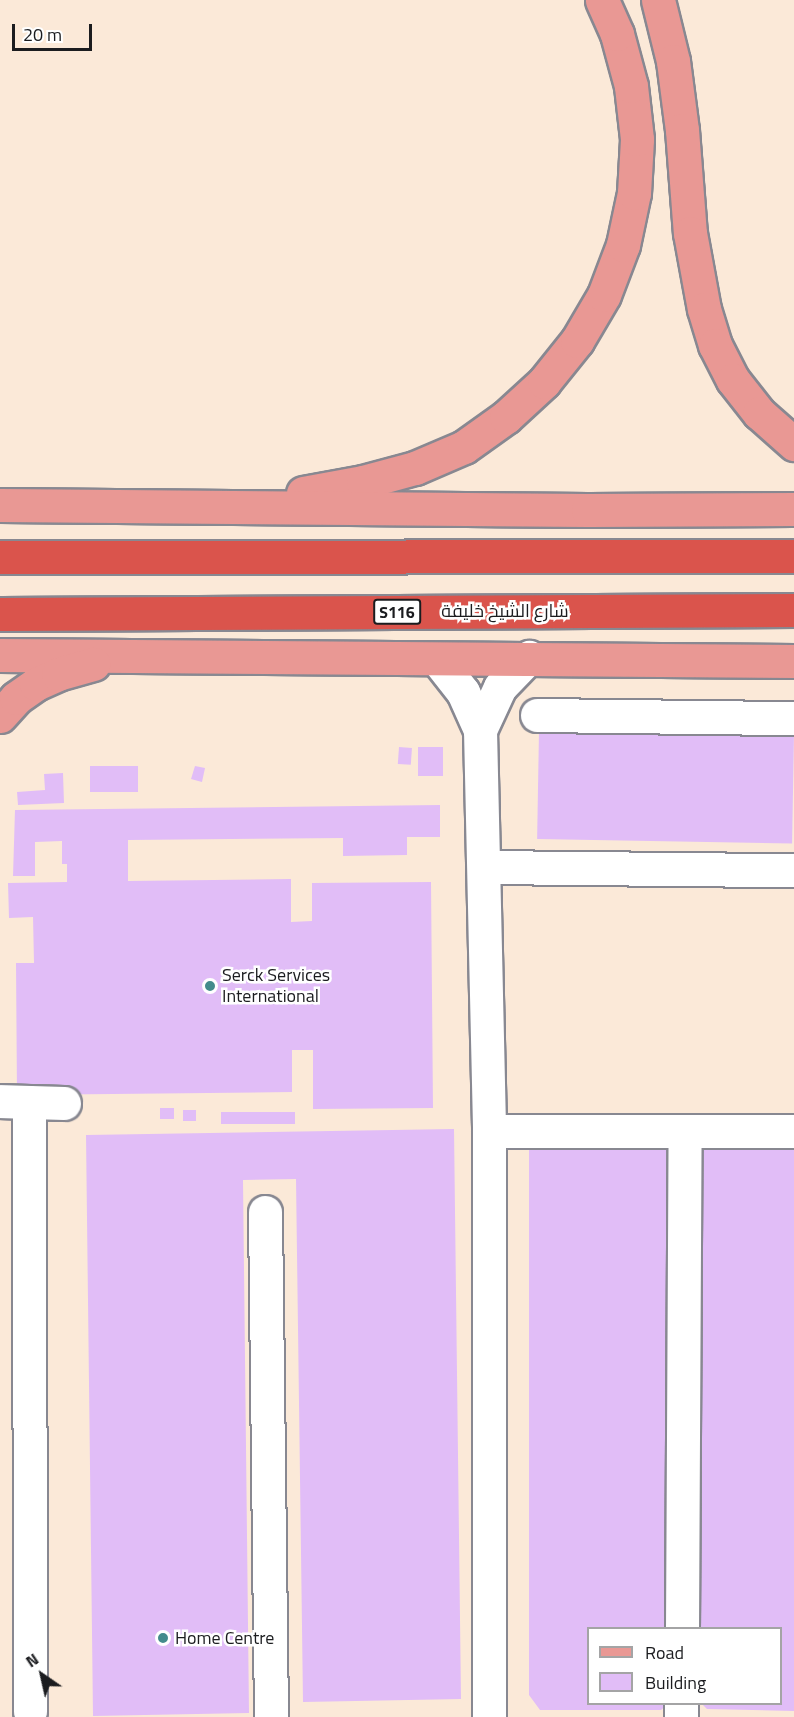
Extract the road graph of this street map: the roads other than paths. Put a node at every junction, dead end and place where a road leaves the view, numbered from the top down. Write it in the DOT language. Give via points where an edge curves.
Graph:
graph roads {
  1 [pos="602,0"];
  2 [pos="658,0"];
  3 [pos="794,444"];
  4 [pos="0,505"];
  5 [pos="243,507"];
  6 [pos="794,509"];
  7 [pos="794,556"];
  8 [pos="0,557"];
  9 [pos="794,610"];
  10 [pos="0,614"];
  11 [pos="154,654"];
  12 [pos="0,655"];
  13 [pos="529,657"];
  14 [pos="437,659"];
  15 [pos="794,662"];
  16 [pos="537,715"];
  17 [pos="0,716"];
  18 [pos="794,718"];
  19 [pos="480,730"];
  20 [pos="485,867"];
  21 [pos="794,870"];
  22 [pos="15,1102"];
  23 [pos="64,1102"];
  24 [pos="489,1131"];
  25 [pos="685,1131"];
  26 [pos="794,1131"];
  27 [pos="265,1212"];
  28 [pos="682,1627"];
  29 [pos="30,1711"];
  30 [pos="271,1717"];
  31 [pos="489,1717"];
  1 -- 5 [label="main road" via="631,86 637,139 634,193 623,245 608,285 577,341 544,382 506,417 464,447 405,471"];
  2 -- 3 [label="main road" via="673,62 690,233 715,345 733,380 759,413"];
  4 -- 5 [label="main road"];
  5 -- 6 [label="main road"];
  7 -- 8 [label="highway"];
  9 -- 10 [label="highway, شارع الشيخ خليفة / S116"];
  11 -- 12 [label="main road"];
  11 -- 14 [label="main road"];
  11 -- 17 [label="main road" via="58,674 16,698"];
  13 -- 14 [label="main road"];
  13 -- 15 [label="main road"];
  13 -- 19 [label="street" via="500,687"];
  14 -- 19 [label="street" via="463,692"];
  16 -- 18 [label="street"];
  19 -- 20 [label="street"];
  20 -- 21 [label="street"];
  20 -- 24 [label="street"];
  22 -- 23 [label="street"];
  22 -- 29 [label="street"];
  24 -- 25 [label="street"];
  24 -- 31 [label="street"];
  25 -- 26 [label="street"];
  25 -- 28 [label="street"];
  27 -- 30 [label="street"];
}
